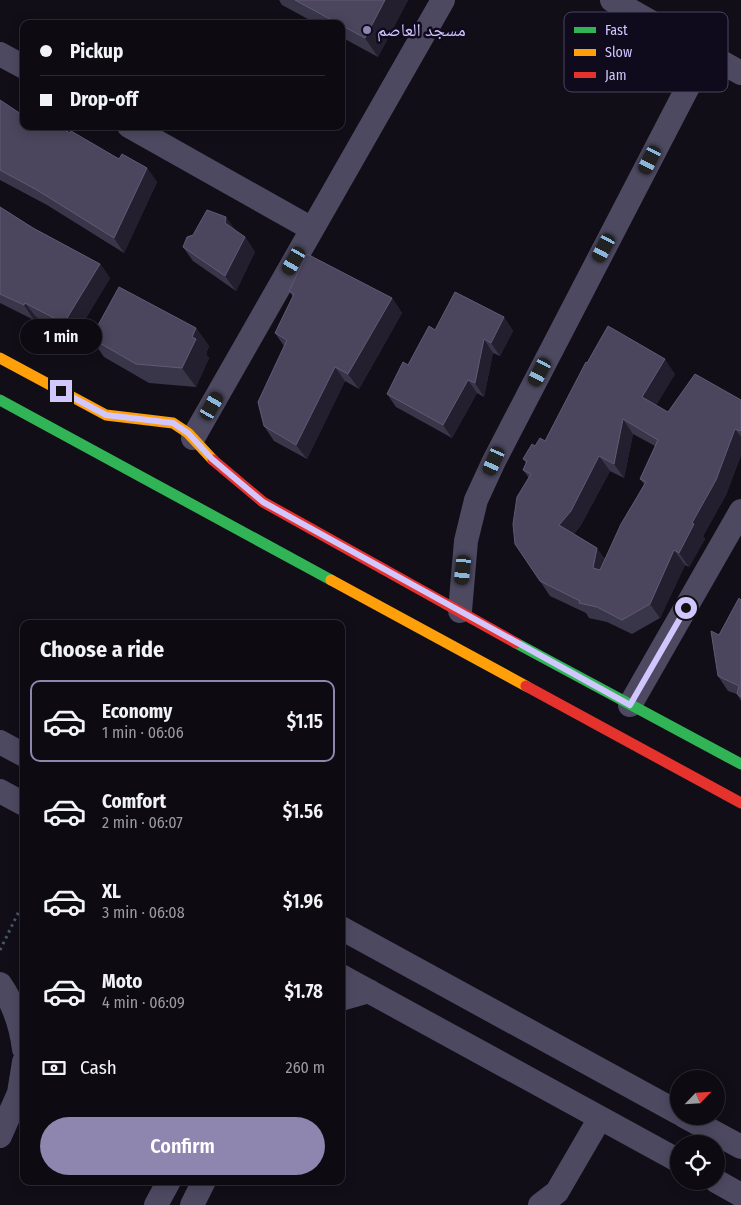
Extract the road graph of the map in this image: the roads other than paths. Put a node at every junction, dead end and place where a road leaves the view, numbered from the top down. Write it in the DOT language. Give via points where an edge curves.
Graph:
graph roads {
  1 [pos="443,0"];
  2 [pos="618,1"];
  3 [pos="636,12"];
  4 [pos="0,54"];
  5 [pos="20,65"];
  6 [pos="728,66"];
  7 [pos="741,73"];
  8 [pos="685,92"];
  9 [pos="136,130"];
  10 [pos="312,229"];
  11 [pos="0,358"];
  12 [pos="0,400"];
  13 [pos="193,438"];
  14 [pos="741,511"];
  15 [pos="460,611"];
  16 [pos="630,705"];
  17 [pos="0,742"];
  18 [pos="20,753"];
  19 [pos="741,764"];
  20 [pos="0,791"];
  21 [pos="20,802"];
  22 [pos="741,803"];
  23 [pos="345,930"];
  24 [pos="345,978"];
  25 [pos="0,984"];
  26 [pos="369,991"];
  27 [pos="345,998"];
  28 [pos="20,1024"];
  29 [pos="20,1087"];
  30 [pos="670,1108"];
  31 [pos="600,1118"];
  32 [pos="701,1125"];
  33 [pos="0,1136"];
  34 [pos="741,1147"];
  35 [pos="670,1156"];
  36 [pos="167,1185"];
  37 [pos="202,1185"];
  38 [pos="725,1186"];
  39 [pos="741,1195"];
  40 [pos="551,1201"];
  41 [pos="156,1205"];
  42 [pos="192,1205"];
  1 -- 10 [label="street"];
  2 -- 3 [label="street"];
  4 -- 5 [label="street"];
  6 -- 7 [label="street"];
  8 -- 15 [label="street" via="476,500 466,541"];
  9 -- 10 [label="street"];
  10 -- 13 [label="street"];
  11 -- 13 [label="street" via="106,415 173,423"];
  12 -- 22 [label="street"];
  13 -- 15 [label="street" via="212,459 263,502"];
  14 -- 16 [label="street"];
  15 -- 16 [label="street"];
  16 -- 19 [label="street"];
  17 -- 18 [label="street"];
  20 -- 21 [label="street"];
  23 -- 30 [label="street"];
  24 -- 26 [label="street"];
  25 -- 28 [label="street"];
  26 -- 27 [label="street"];
  26 -- 31 [label="street"];
  29 -- 33 [label="street"];
  31 -- 35 [label="street"];
  31 -- 40 [label="street"];
  32 -- 34 [label="street"];
  36 -- 41 [label="street"];
  37 -- 42 [label="street"];
  38 -- 39 [label="street"];
}
